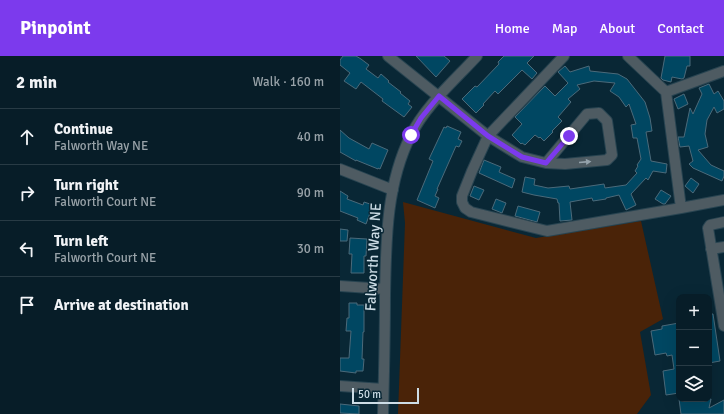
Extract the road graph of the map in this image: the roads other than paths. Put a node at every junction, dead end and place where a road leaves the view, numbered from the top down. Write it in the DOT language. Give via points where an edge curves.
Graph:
graph roads {
  1 [pos="388,56"];
  2 [pos="477,56"];
  3 [pos="564,56"];
  4 [pos="628,56"];
  5 [pos="724,71"];
  6 [pos="666,92"];
  7 [pos="439,96"];
  8 [pos="488,136"];
  9 [pos="546,163"];
  10 [pos="340,169"];
  11 [pos="392,190"];
  12 [pos="724,200"];
  13 [pos="681,208"];
  14 [pos="724,222"];
  15 [pos="724,247"];
  16 [pos="711,249"];
  17 [pos="340,286"];
  18 [pos="386,289"];
  19 [pos="724,326"];
  20 [pos="340,386"];
  21 [pos="384,389"];
  22 [pos="383,414"];
  1 -- 7 [label="street"];
  2 -- 7 [label="street, Falworth Way NE"];
  3 -- 8 [label="street"];
  4 -- 6 [label="street"];
  5 -- 6 [label="street"];
  6 -- 13 [label="street"];
  7 -- 8 [label="street"];
  7 -- 11 [label="street, Falworth Way NE" via="411,135"];
  8 -- 9 [label="street" via="522,157"];
  8 -- 13 [label="street" via="462,196 462,202 470,212 547,231"];
  9 -- 9 [label="street, one-way" via="607,160 612,155 607,121 599,113 587,114"];
  10 -- 11 [label="street"];
  11 -- 18 [label="street, Falworth Way NE" via="387,233"];
  12 -- 13 [label="street"];
  14 -- 16 [label="street" via="710,225 708,228"];
  15 -- 16 [label="street"];
  16 -- 19 [label="street"];
  17 -- 18 [label="street"];
  18 -- 21 [label="street, Falworth Way NE"];
  20 -- 21 [label="street"];
  21 -- 22 [label="street, Falworth Way NE"];
}
